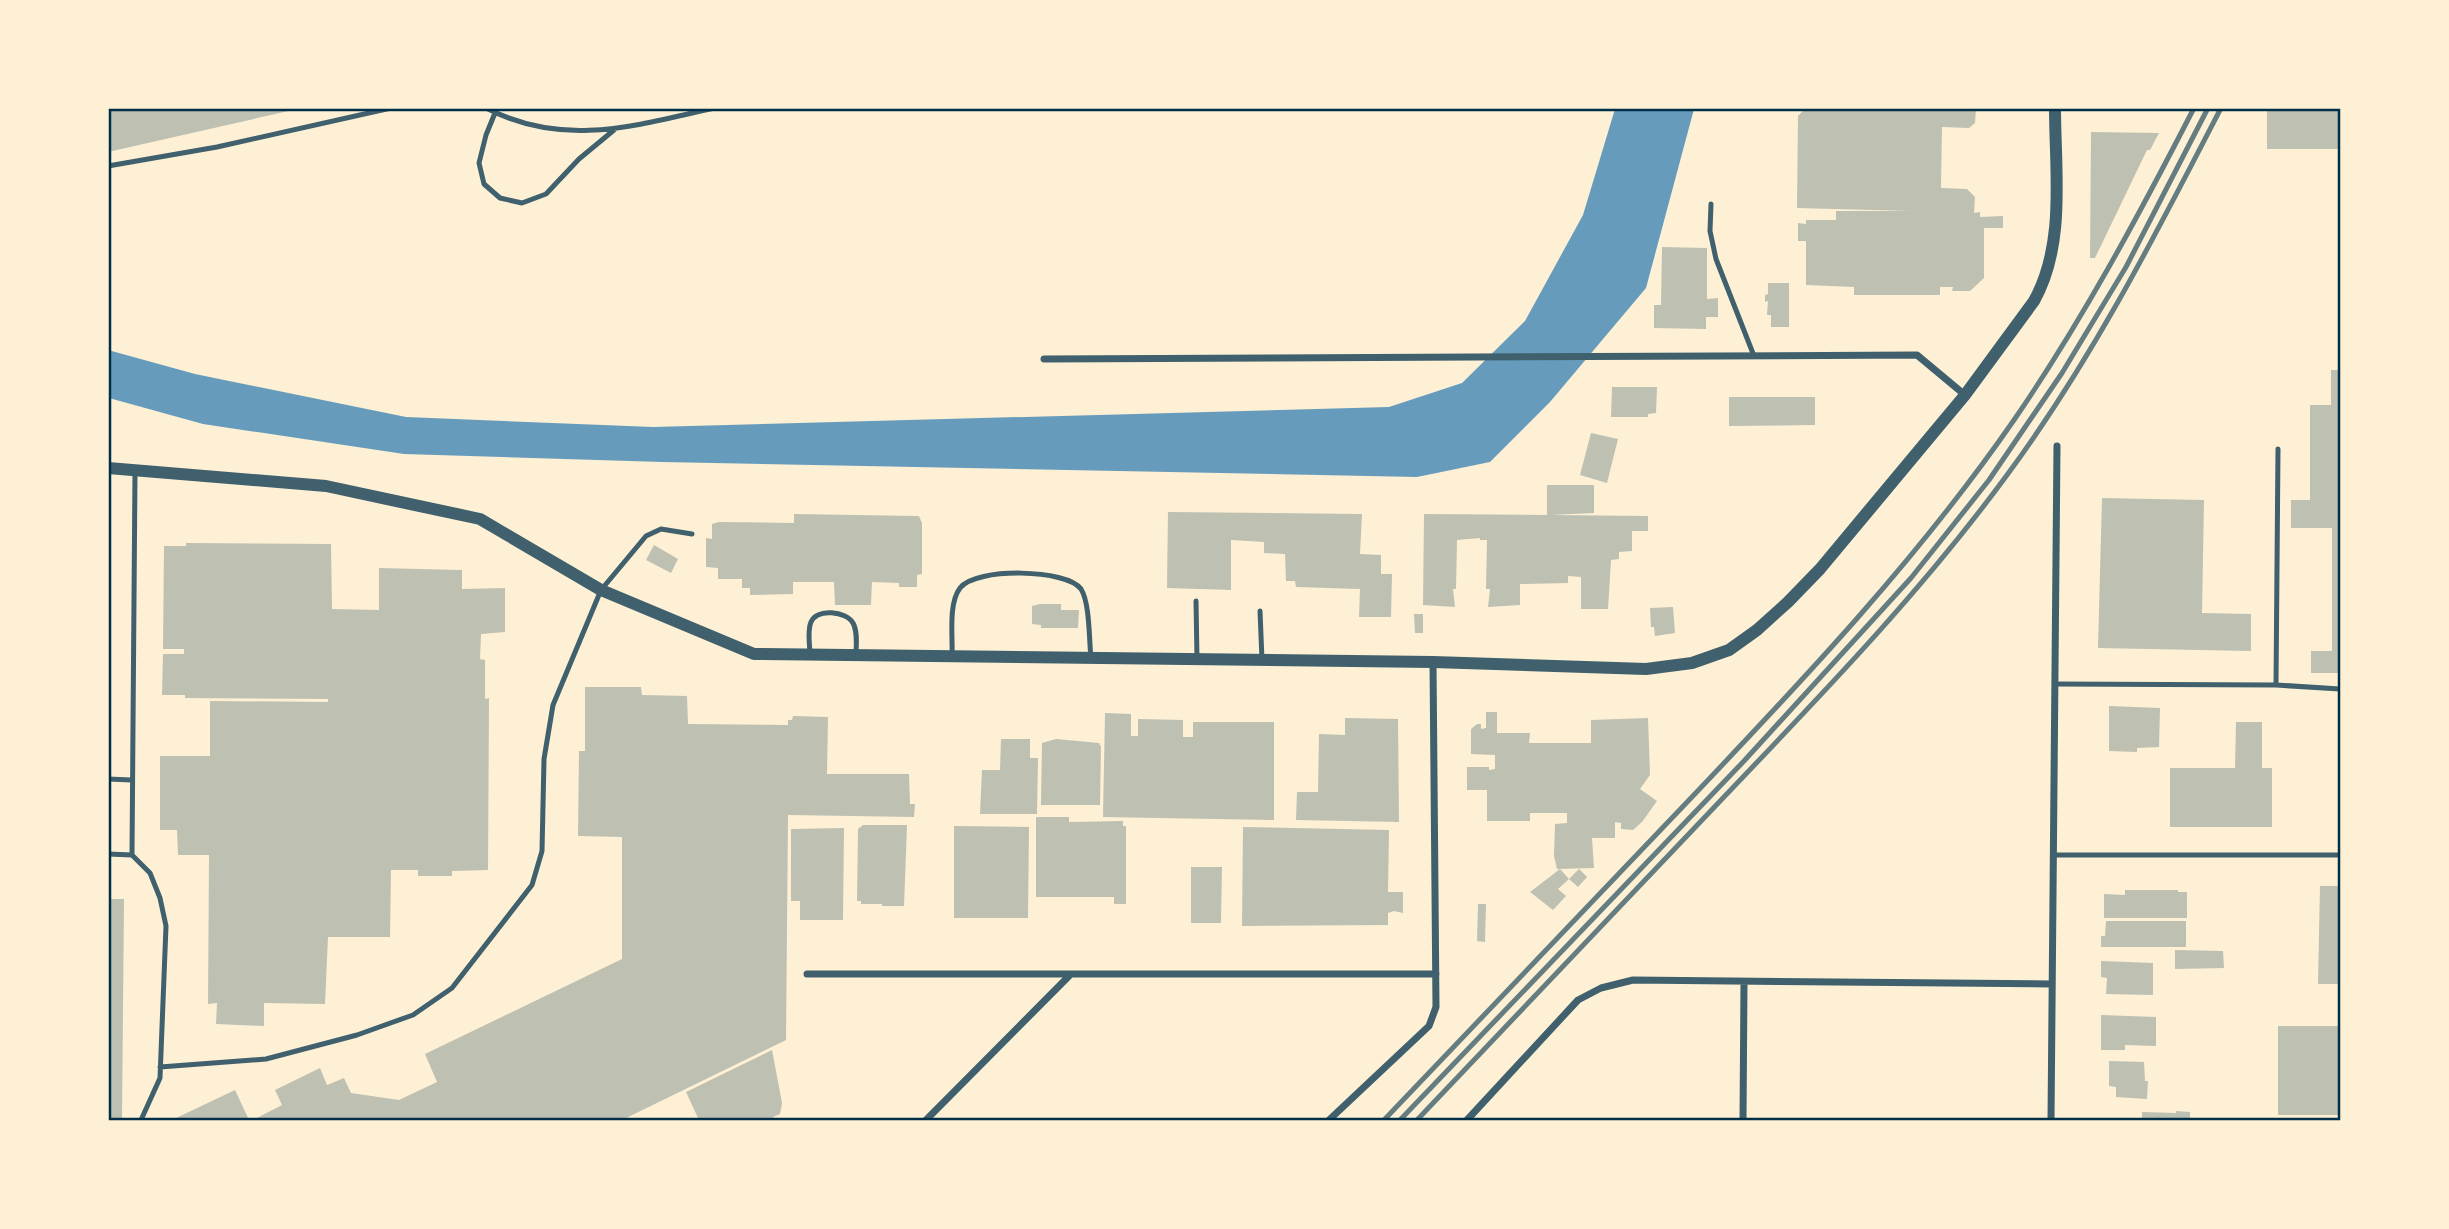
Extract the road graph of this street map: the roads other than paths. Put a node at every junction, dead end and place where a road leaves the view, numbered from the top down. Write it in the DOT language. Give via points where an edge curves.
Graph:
graph roads {
  1 [pos="391,108"];
  2 [pos="486,108"];
  3 [pos="714,108"];
  4 [pos="2055,108"];
  5 [pos="495,113"];
  6 [pos="614,130"];
  7 [pos="108,166"];
  8 [pos="1711,204"];
  9 [pos="1754,356"];
  10 [pos="1044,359"];
  11 [pos="1965,395"];
  12 [pos="2057,446"];
  13 [pos="2278,449"];
  14 [pos="108,468"];
  15 [pos="135,469"];
  16 [pos="692,534"];
  17 [pos="601,590"];
  18 [pos="1196,601"];
  19 [pos="1260,611"];
  20 [pos="810,655"];
  21 [pos="856,656"];
  22 [pos="952,656"];
  23 [pos="1091,658"];
  24 [pos="1197,659"];
  25 [pos="1262,660"];
  26 [pos="1433,662"];
  27 [pos="2055,684"];
  28 [pos="2276,685"];
  29 [pos="2340,689"];
  30 [pos="108,779"];
  31 [pos="131,780"];
  32 [pos="108,855"];
  33 [pos="132,855"];
  34 [pos="2053,855"];
  35 [pos="2340,855"];
  36 [pos="807,974"];
  37 [pos="1436,974"];
  38 [pos="1070,975"];
  39 [pos="1744,983"];
  40 [pos="2052,984"];
  41 [pos="160,1067"];
  42 [pos="141,1121"];
  43 [pos="926,1121"];
  44 [pos="1329,1121"];
  45 [pos="1467,1121"];
  46 [pos="1743,1121"];
  47 [pos="2051,1121"];
  1 -- 7 [label="lane"];
  2 -- 5 [label="lane"];
  3 -- 6 [label="lane"];
  4 -- 11 [label="street" via="2054,232 2043,285"];
  5 -- 6 [label="lane" via="562,130"];
  5 -- 6 [label="lane" via="479,163 484,184 500,198 522,203 546,194"];
  8 -- 9 [label="lane" via="1716,259"];
  9 -- 10 [label="street"];
  9 -- 11 [label="street" via="1917,355"];
  11 -- 26 [label="street" via="1820,569 1757,630 1729,650 1692,663 1646,669"];
  12 -- 27 [label="street"];
  13 -- 28 [label="lane"];
  14 -- 15 [label="street"];
  15 -- 17 [label="street" via="326,486 480,519"];
  15 -- 31 [label="lane"];
  16 -- 17 [label="lane" via="661,529 646,536"];
  17 -- 20 [label="street" via="754,654"];
  17 -- 41 [label="lane" via="553,705 544,759 542,852 532,885 452,988 413,1014 357,1035 267,1059"];
  18 -- 24 [label="lane"];
  19 -- 25 [label="lane"];
  20 -- 21 [label="street"];
  20 -- 21 [label="lane" via="810,624 822,613 850,619 855,627"];
  21 -- 22 [label="street"];
  22 -- 23 [label="street"];
  22 -- 23 [label="lane" via="954,601 972,578 992,573 1073,581 1083,591"];
  23 -- 24 [label="street"];
  24 -- 25 [label="street"];
  25 -- 26 [label="street"];
  26 -- 37 [label="street"];
  27 -- 28 [label="lane"];
  27 -- 34 [label="street"];
  28 -- 29 [label="lane"];
  30 -- 31 [label="lane"];
  31 -- 33 [label="lane"];
  32 -- 33 [label="lane"];
  33 -- 41 [label="lane" via="150,873 166,926"];
  34 -- 35 [label="lane"];
  34 -- 40 [label="street"];
  36 -- 38 [label="street"];
  37 -- 38 [label="street"];
  37 -- 44 [label="street" via="1436,1007 1429,1026"];
  38 -- 43 [label="street"];
  39 -- 40 [label="street"];
  39 -- 45 [label="street" via="1633,981 1601,988 1578,1000"];
  39 -- 46 [label="street"];
  40 -- 47 [label="street"];
  41 -- 42 [label="lane" via="160,1078"];
}
